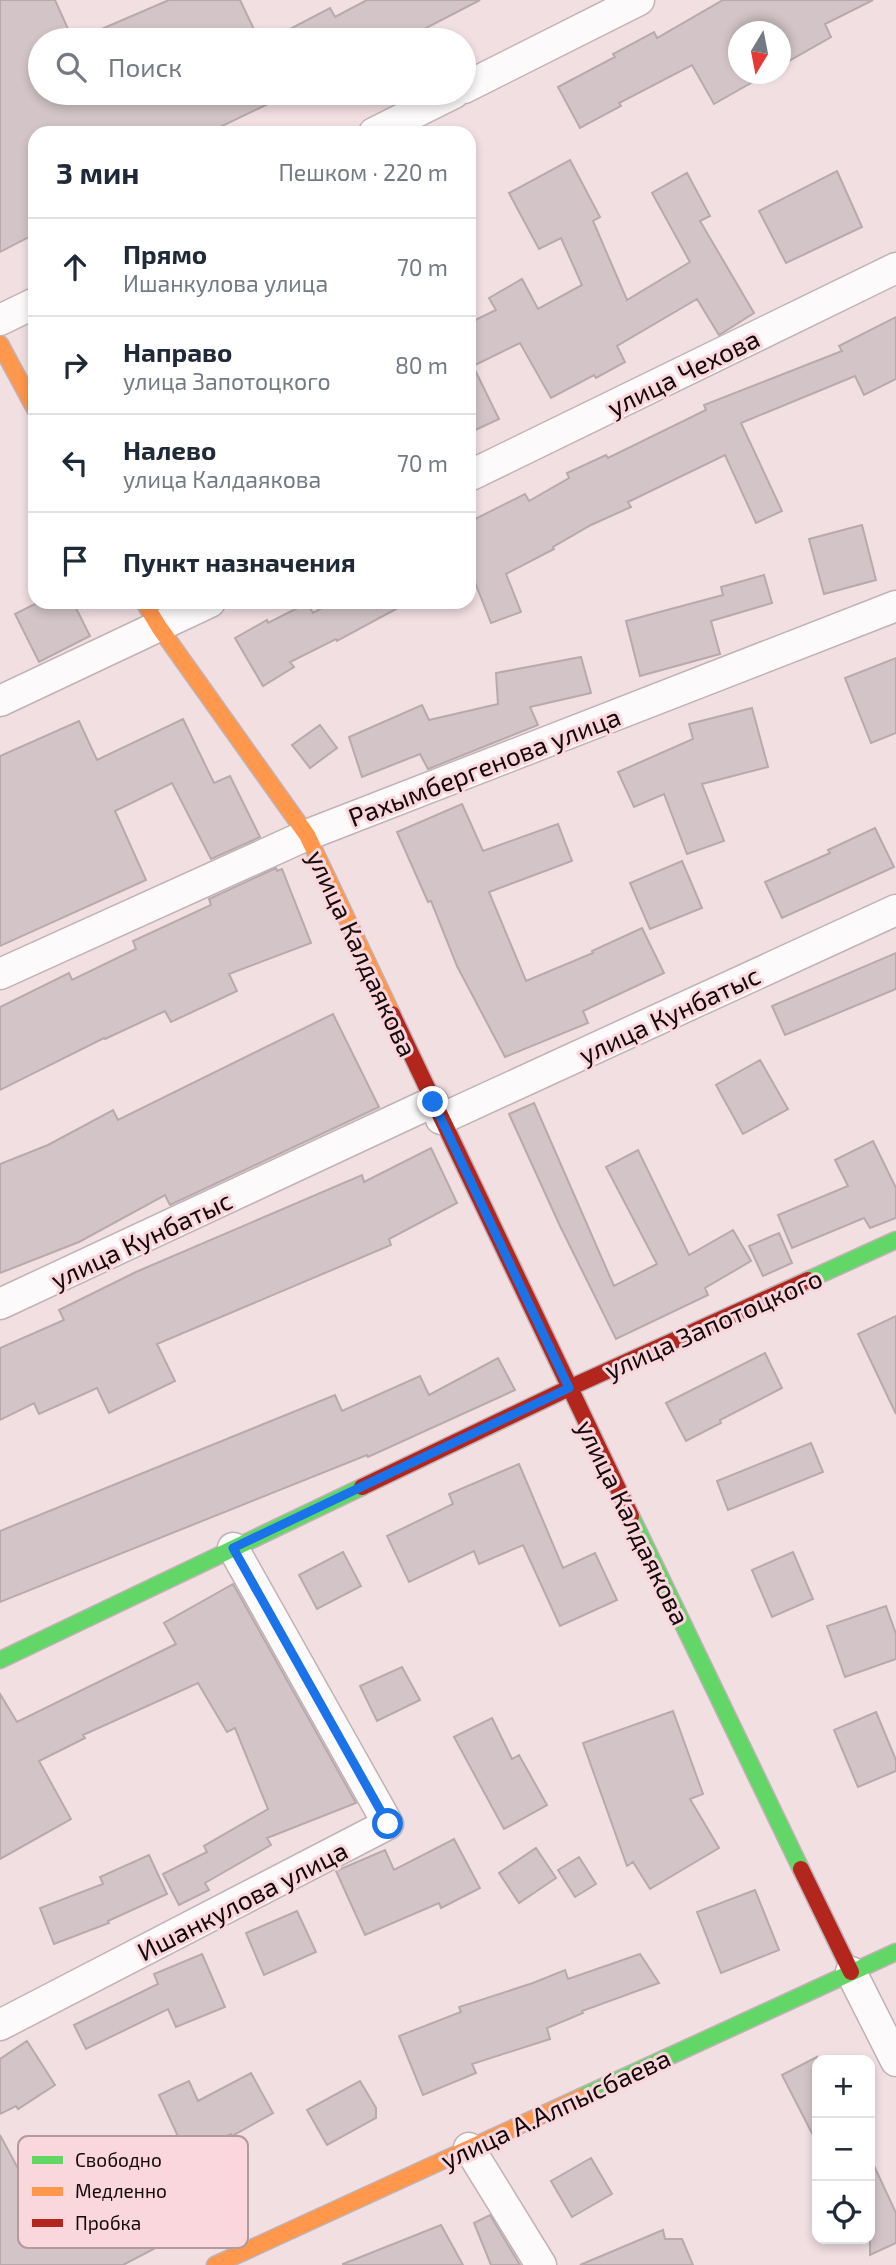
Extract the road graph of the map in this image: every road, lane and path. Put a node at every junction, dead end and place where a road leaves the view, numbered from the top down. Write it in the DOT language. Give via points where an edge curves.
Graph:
graph roads {
  1 [pos="639,0"];
  2 [pos="476,82"];
  3 [pos="430,105"];
  4 [pos="388,126"];
  5 [pos="896,268"];
  6 [pos="28,306"];
  7 [pos="0,320"];
  8 [pos="0,344"];
  9 [pos="28,396"];
  10 [pos="476,473"];
  11 [pos="896,606"];
  12 [pos="176,609"];
  13 [pos="152,614"];
  14 [pos="0,701"];
  15 [pos="307,835"];
  16 [pos="896,910"];
  17 [pos="0,974"];
  18 [pos="437,1111"];
  19 [pos="896,1240"];
  20 [pos="0,1304"];
  21 [pos="569,1388"];
  22 [pos="233,1548"];
  23 [pos="0,1660"];
  24 [pos="896,1952"];
  25 [pos="851,1972"];
  26 [pos="0,2025"];
  27 [pos="896,2061"];
  28 [pos="469,2148"];
  29 [pos="215,2265"];
  30 [pos="541,2265"];
  1 -- 2 [label="street"];
  3 -- 4 [label="street"];
  5 -- 10 [label="street, улица Чехова"];
  6 -- 7 [label="street"];
  8 -- 9 [label="street"];
  11 -- 15 [label="street, Рахымбергенова улица"];
  12 -- 13 [label="street"];
  13 -- 14 [label="street"];
  13 -- 15 [label="street, улица Калдаякова"];
  15 -- 17 [label="street, Рахымбергенова улица"];
  15 -- 18 [label="street, улица Калдаякова"];
  16 -- 18 [label="street, улица Кунбатыс"];
  18 -- 20 [label="street, улица Кунбатыс"];
  18 -- 21 [label="street, улица Калдаякова"];
  19 -- 21 [label="street, улица Запотоцкого"];
  21 -- 22 [label="street, улица Запотоцкого"];
  21 -- 25 [label="street, улица Калдаякова"];
  22 -- 23 [label="street, улица Запотоцкого"];
  22 -- 26 [label="street, Ишанкулова улица" via="388,1824"];
  24 -- 25 [label="street, улица А.Алпысбаева"];
  25 -- 27 [label="street"];
  25 -- 28 [label="street, улица А.Алпысбаева"];
  28 -- 29 [label="street, улица А.Алпысбаева"];
  28 -- 30 [label="street"];
}
